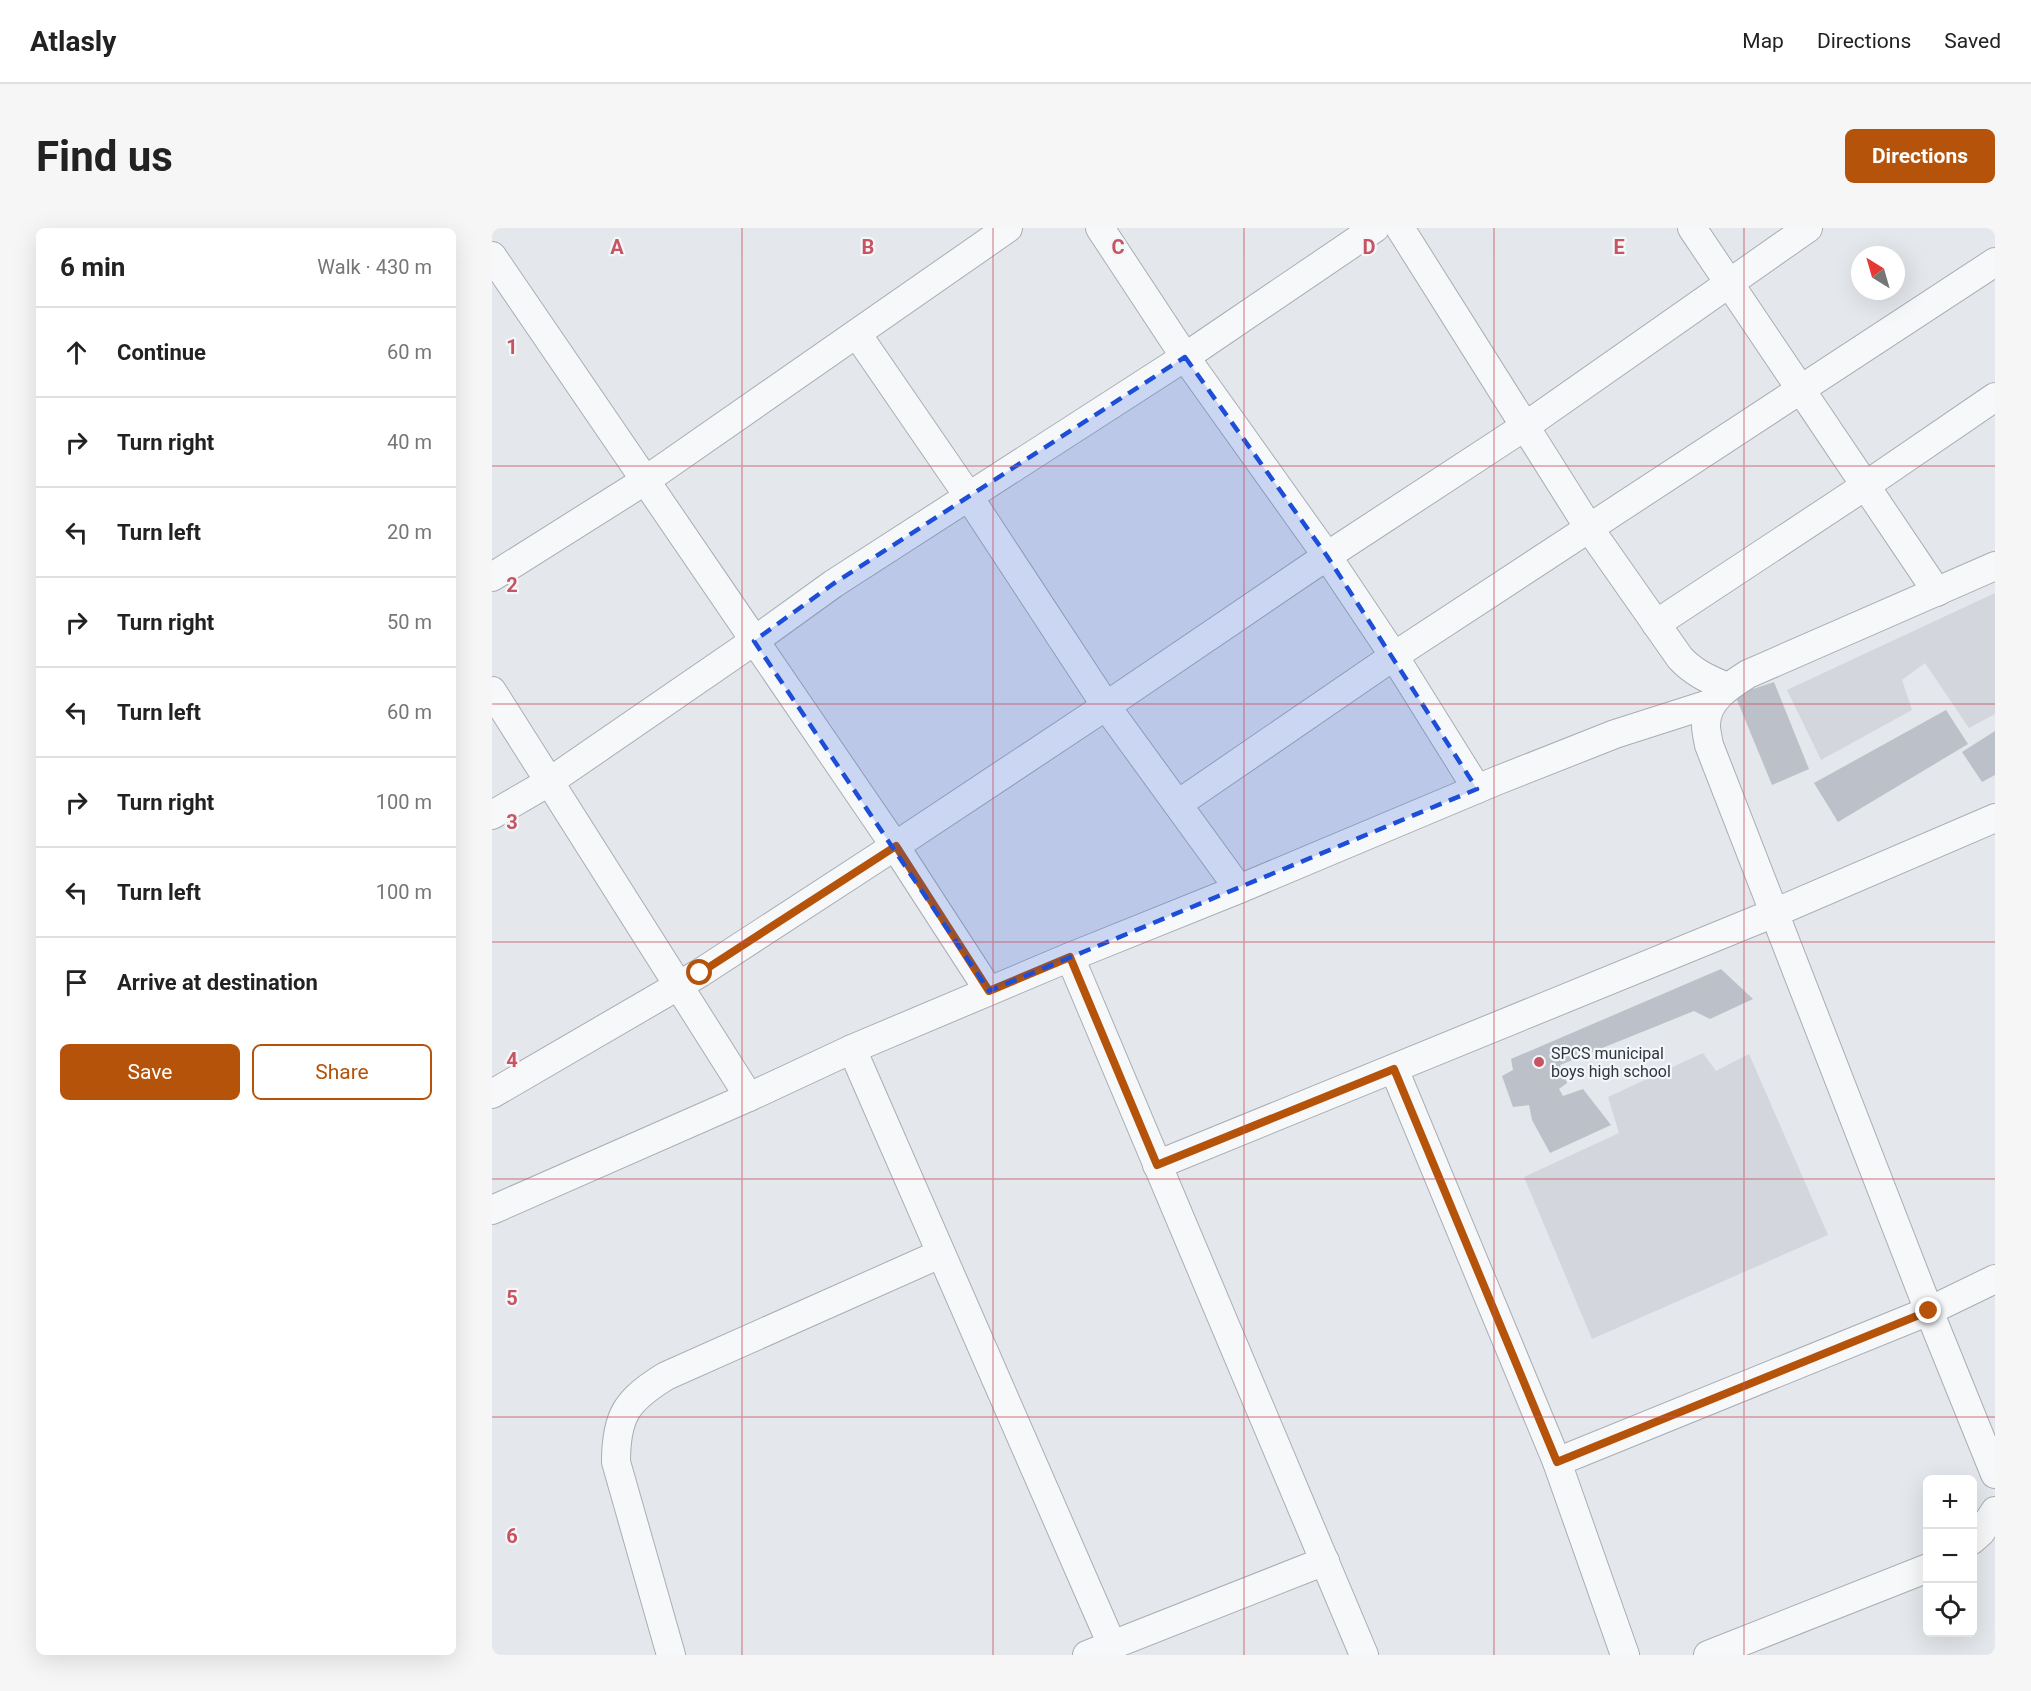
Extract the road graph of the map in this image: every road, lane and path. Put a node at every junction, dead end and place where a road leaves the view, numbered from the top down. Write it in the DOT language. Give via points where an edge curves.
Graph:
graph roads {
  1 [pos="1008,228"];
  2 [pos="1100,228"];
  3 [pos="1375,228"];
  4 [pos="1400,228"];
  5 [pos="1692,228"];
  6 [pos="1808,228"];
  7 [pos="492,256"];
  8 [pos="1995,262"];
  9 [pos="1730,283"];
  10 [pos="857,334"];
  11 [pos="1185,357"];
  12 [pos="1802,390"];
  13 [pos="1995,397"];
  14 [pos="1524,426"];
  15 [pos="645,480"];
  16 [pos="1865,486"];
  17 [pos="969,497"];
  18 [pos="1589,528"];
  19 [pos="1327,556"];
  20 [pos="1995,566"];
  21 [pos="492,577"];
  22 [pos="1937,592"];
  23 [pos="1656,624"];
  24 [pos="754,641"];
  25 [pos="1394,656"];
  26 [pos="492,691"];
  27 [pos="1720,695"];
  28 [pos="1106,706"];
  29 [pos="549,782"];
  30 [pos="1477,789"];
  31 [pos="1178,804"];
  32 [pos="492,815"];
  33 [pos="1995,818"];
  34 [pos="896,846"];
  35 [pos="1239,889"];
  36 [pos="1774,913"];
  37 [pos="1070,957"];
  38 [pos="679,986"];
  39 [pos="989,991"];
  40 [pos="852,1049"];
  41 [pos="1394,1069"];
  42 [pos="492,1094"];
  43 [pos="749,1097"];
  44 [pos="1157,1165"];
  45 [pos="492,1210"];
  46 [pos="940,1254"];
  47 [pos="1995,1279"];
  48 [pos="1929,1311"];
  49 [pos="1557,1462"];
  50 [pos="1995,1474"];
  51 [pos="1995,1511"];
  52 [pos="1977,1536"];
  53 [pos="1325,1561"];
  54 [pos="1923,1570"];
  55 [pos="1099,1650"];
  56 [pos="671,1655"];
  57 [pos="1364,1655"];
  58 [pos="1625,1655"];
  59 [pos="1708,1655"];
  1 -- 10 [label="street"];
  2 -- 11 [label="street"];
  3 -- 11 [label="street"];
  4 -- 14 [label="street"];
  5 -- 9 [label="street"];
  6 -- 9 [label="street"];
  7 -- 15 [label="street"];
  8 -- 12 [label="street"];
  9 -- 12 [label="street"];
  9 -- 14 [label="street"];
  10 -- 15 [label="street"];
  10 -- 17 [label="street"];
  11 -- 17 [label="street"];
  11 -- 19 [label="street"];
  12 -- 16 [label="street"];
  12 -- 18 [label="street"];
  13 -- 16 [label="street"];
  14 -- 18 [label="street"];
  14 -- 19 [label="street"];
  15 -- 21 [label="street"];
  15 -- 24 [label="street"];
  16 -- 22 [label="street"];
  16 -- 23 [label="street"];
  17 -- 24 [label="street" via="833,584"];
  17 -- 28 [label="street"];
  18 -- 23 [label="street"];
  18 -- 25 [label="street"];
  19 -- 25 [label="street"];
  19 -- 28 [label="street"];
  20 -- 22 [label="street"];
  22 -- 27 [label="street" via="1748,674"];
  23 -- 27 [label="street" via="1680,658"];
  24 -- 29 [label="street"];
  24 -- 34 [label="street"];
  25 -- 30 [label="street"];
  25 -- 31 [label="street"];
  26 -- 29 [label="street"];
  27 -- 30 [label="street"];
  27 -- 36 [label="street" via="1706,724 1709,745"];
  28 -- 31 [label="street"];
  28 -- 34 [label="street"];
  29 -- 32 [label="street"];
  29 -- 38 [label="street"];
  30 -- 35 [label="street"];
  31 -- 35 [label="street"];
  33 -- 36 [label="street"];
  34 -- 38 [label="street"];
  34 -- 39 [label="street"];
  35 -- 37 [label="street"];
  36 -- 41 [label="street"];
  36 -- 48 [label="street"];
  37 -- 39 [label="street"];
  37 -- 44 [label="street"];
  38 -- 42 [label="street"];
  38 -- 43 [label="street"];
  39 -- 40 [label="street"];
  40 -- 43 [label="street"];
  40 -- 46 [label="street"];
  41 -- 44 [label="street"];
  41 -- 49 [label="street"];
  43 -- 45 [label="street"];
  44 -- 53 [label="street"];
  46 -- 55 [label="street"];
  46 -- 56 [label="street" via="666,1376 644,1389 624,1412 616,1438 616,1462"];
  47 -- 48 [label="street"];
  48 -- 49 [label="street"];
  48 -- 50 [label="street"];
  49 -- 58 [label="street"];
  51 -- 52 [label="street"];
  53 -- 55 [label="street"];
  53 -- 57 [label="street"];
  54 -- 59 [label="street"];
}
